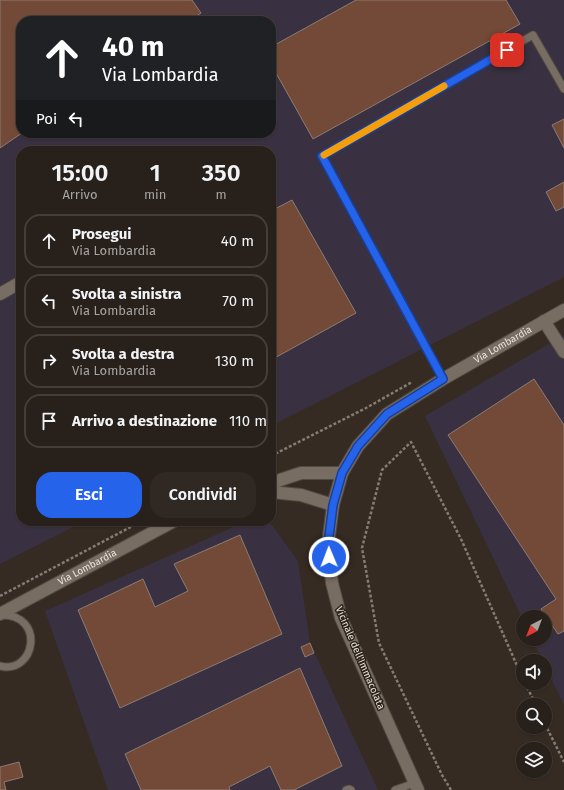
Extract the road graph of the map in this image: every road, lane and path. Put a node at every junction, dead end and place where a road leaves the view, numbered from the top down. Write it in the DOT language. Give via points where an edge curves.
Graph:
graph roads {
  1 [pos="564,89"];
  2 [pos="16,285"];
  3 [pos="0,294"];
  4 [pos="564,310"];
  5 [pos="544,321"];
  6 [pos="564,352"];
  7 [pos="417,379"];
  8 [pos="443,379"];
  9 [pos="276,453"];
  10 [pos="342,473"];
  11 [pos="276,481"];
  12 [pos="276,492"];
  13 [pos="333,505"];
  14 [pos="133,526"];
  15 [pos="165,526"];
  16 [pos="0,596"];
  17 [pos="0,615"];
  18 [pos="516,663"];
  19 [pos="0,666"];
  20 [pos="550,734"];
  21 [pos="564,762"];
  22 [pos="416,786"];
  23 [pos="346,790"];
  24 [pos="351,790"];
  25 [pos="395,790"];
  26 [pos="451,790"];
  1 -- 8 [label="lane" via="533,35 322,156"];
  2 -- 3 [label="street"];
  4 -- 5 [label="street, Via Lombardia"];
  5 -- 6 [label="street"];
  5 -- 8 [label="street, Via Lombardia"];
  7 -- 9 [label="path"];
  8 -- 10 [label="street, Via Lombardia" via="387,414 358,446"];
  10 -- 11 [label="street" via="301,473"];
  10 -- 13 [label="street, Vicinale dell'Immacolata"];
  12 -- 13 [label="street" via="301,495"];
  13 -- 22 [label="street, Vicinale dell'Immacolata" via="328,544 332,583 341,618"];
  14 -- 16 [label="path"];
  15 -- 17 [label="street, Via Lombardia"];
  17 -- 19 [label="lane" via="11,615 26,624 31,640 28,653 20,662 12,666"];
  18 -- 26 [label="path" via="461,539 411,442 382,470 362,548 379,643"];
  20 -- 21 [label="path"];
  22 -- 25 [label="lane"];
  23 -- 24 [label="lane"];
}
